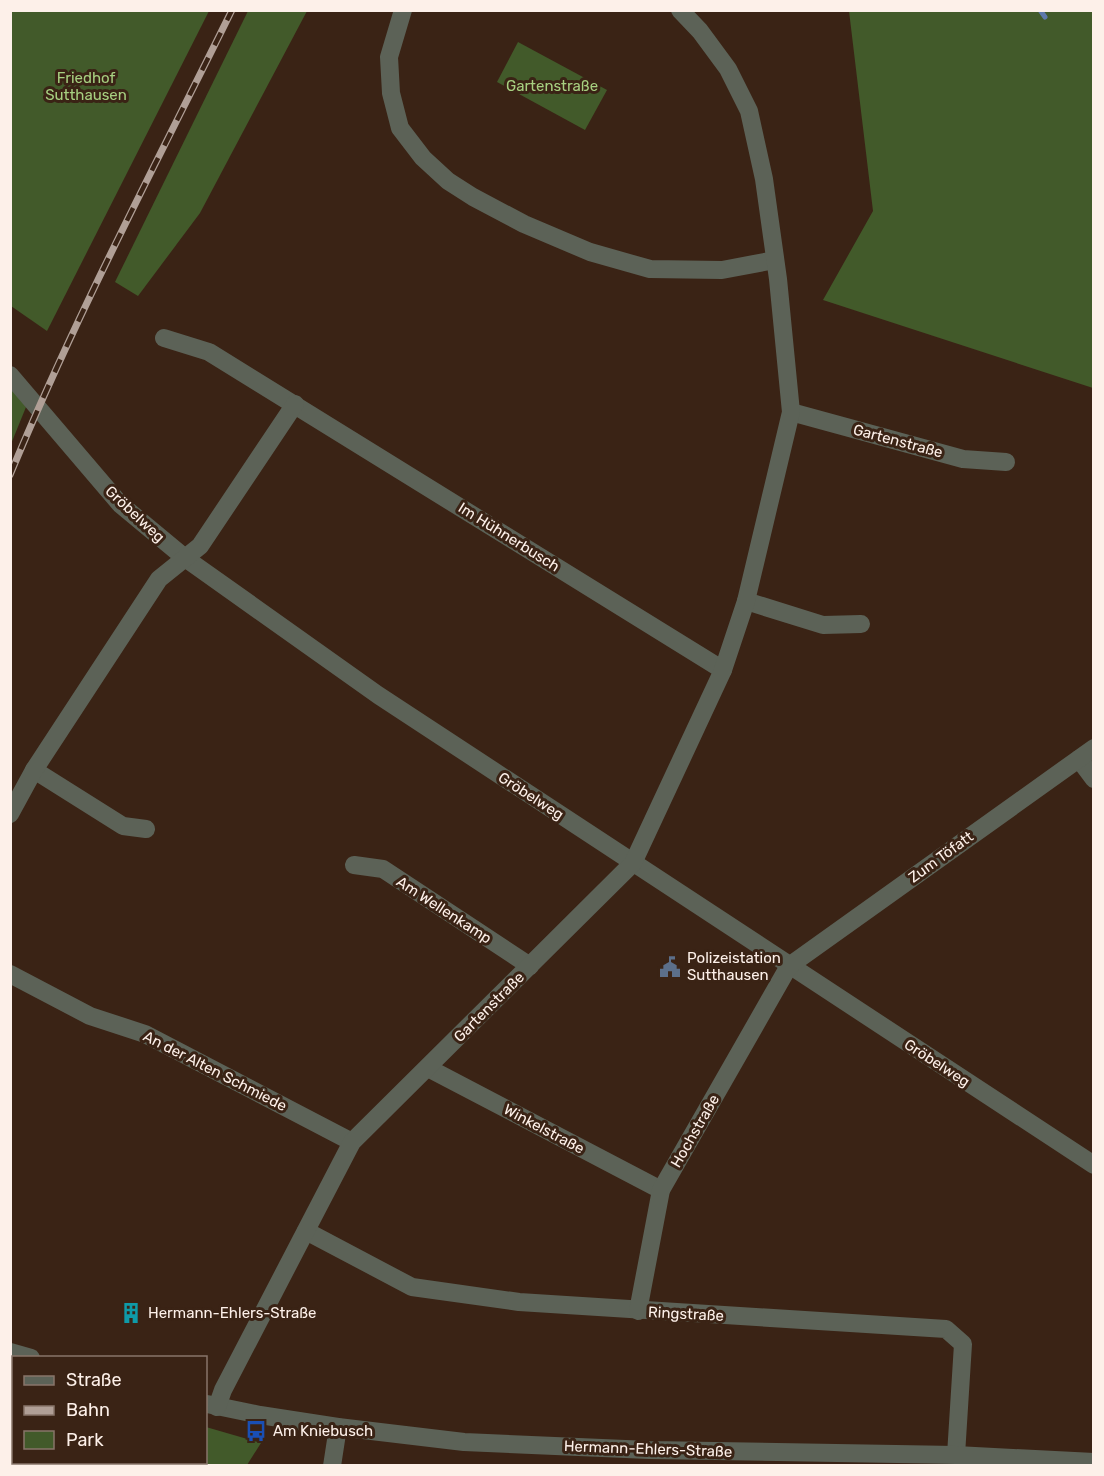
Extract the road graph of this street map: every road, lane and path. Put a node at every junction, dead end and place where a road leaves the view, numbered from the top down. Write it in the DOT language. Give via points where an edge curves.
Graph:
graph roads {
  1 [pos="403,10"];
  2 [pos="680,10"];
  3 [pos="775,260"];
  4 [pos="164,338"];
  5 [pos="10,375"];
  6 [pos="296,404"];
  7 [pos="791,412"];
  8 [pos="1006,462"];
  9 [pos="185,558"];
  10 [pos="746,601"];
  11 [pos="861,624"];
  12 [pos="723,670"];
  13 [pos="1094,748"];
  14 [pos="1079,759"];
  15 [pos="34,770"];
  16 [pos="1094,779"];
  17 [pos="10,814"];
  18 [pos="146,829"];
  19 [pos="633,863"];
  20 [pos="354,865"];
  21 [pos="530,966"];
  22 [pos="789,966"];
  23 [pos="10,974"];
  24 [pos="428,1068"];
  25 [pos="352,1142"];
  26 [pos="1094,1165"];
  27 [pos="661,1190"];
  28 [pos="306,1231"];
  29 [pos="638,1311"];
  30 [pos="212,1405"];
  31 [pos="338,1427"];
  32 [pos="956,1455"];
  33 [pos="1089,1463"];
  34 [pos="332,1466"];
  1 -- 3 [label="street" via="389,57 391,93 400,128 423,158 448,181 524,224 590,252 650,269 722,270"];
  2 -- 3 [label="street, Gartenstraße" via="728,69 749,111 764,179"];
  3 -- 7 [label="street, Gartenstraße"];
  4 -- 6 [label="street, Im Hühnerbusch" via="209,352"];
  5 -- 9 [label="street, Gröbelweg" via="120,504"];
  6 -- 9 [label="street" via="200,546"];
  6 -- 12 [label="street, Im Hühnerbusch"];
  7 -- 8 [label="street, Gartenstraße" via="963,459"];
  7 -- 10 [label="street, Gartenstraße"];
  9 -- 15 [label="street" via="159,579"];
  9 -- 19 [label="street, Gröbelweg" via="378,695"];
  10 -- 11 [label="street" via="823,625"];
  10 -- 12 [label="street, Gartenstraße"];
  12 -- 19 [label="street, Gartenstraße"];
  13 -- 14 [label="street, Zum Töfatt"];
  14 -- 16 [label="street"];
  14 -- 22 [label="street, Zum Töfatt"];
  15 -- 17 [label="street"];
  15 -- 18 [label="street" via="123,826"];
  19 -- 21 [label="street, Gartenstraße"];
  19 -- 22 [label="street, Gröbelweg"];
  20 -- 21 [label="street, Am Wellenkamp" via="383,869"];
  21 -- 24 [label="street, Gartenstraße"];
  22 -- 26 [label="street, Gröbelweg"];
  22 -- 27 [label="street, Hochstraße"];
  23 -- 25 [label="street, An der Alten Schmiede" via="90,1016 145,1034"];
  24 -- 25 [label="street, Gartenstraße"];
  24 -- 27 [label="street, Winkelstraße"];
  25 -- 28 [label="street, Gartenstraße"];
  27 -- 29 [label="street, Hochstraße"];
  28 -- 29 [label="street, Ringstraße" via="411,1287 519,1302"];
  28 -- 30 [label="street, Gartenstraße"];
  29 -- 32 [label="street, Ringstraße" via="946,1329 963,1344"];
  30 -- 31 [label="street, Hermann-Ehlers-Straße"];
  31 -- 32 [label="street, Hermann-Ehlers-Straße" via="464,1442 649,1450"];
  31 -- 34 [label="street"];
  32 -- 33 [label="street, Hermann-Ehlers-Straße"];
}
